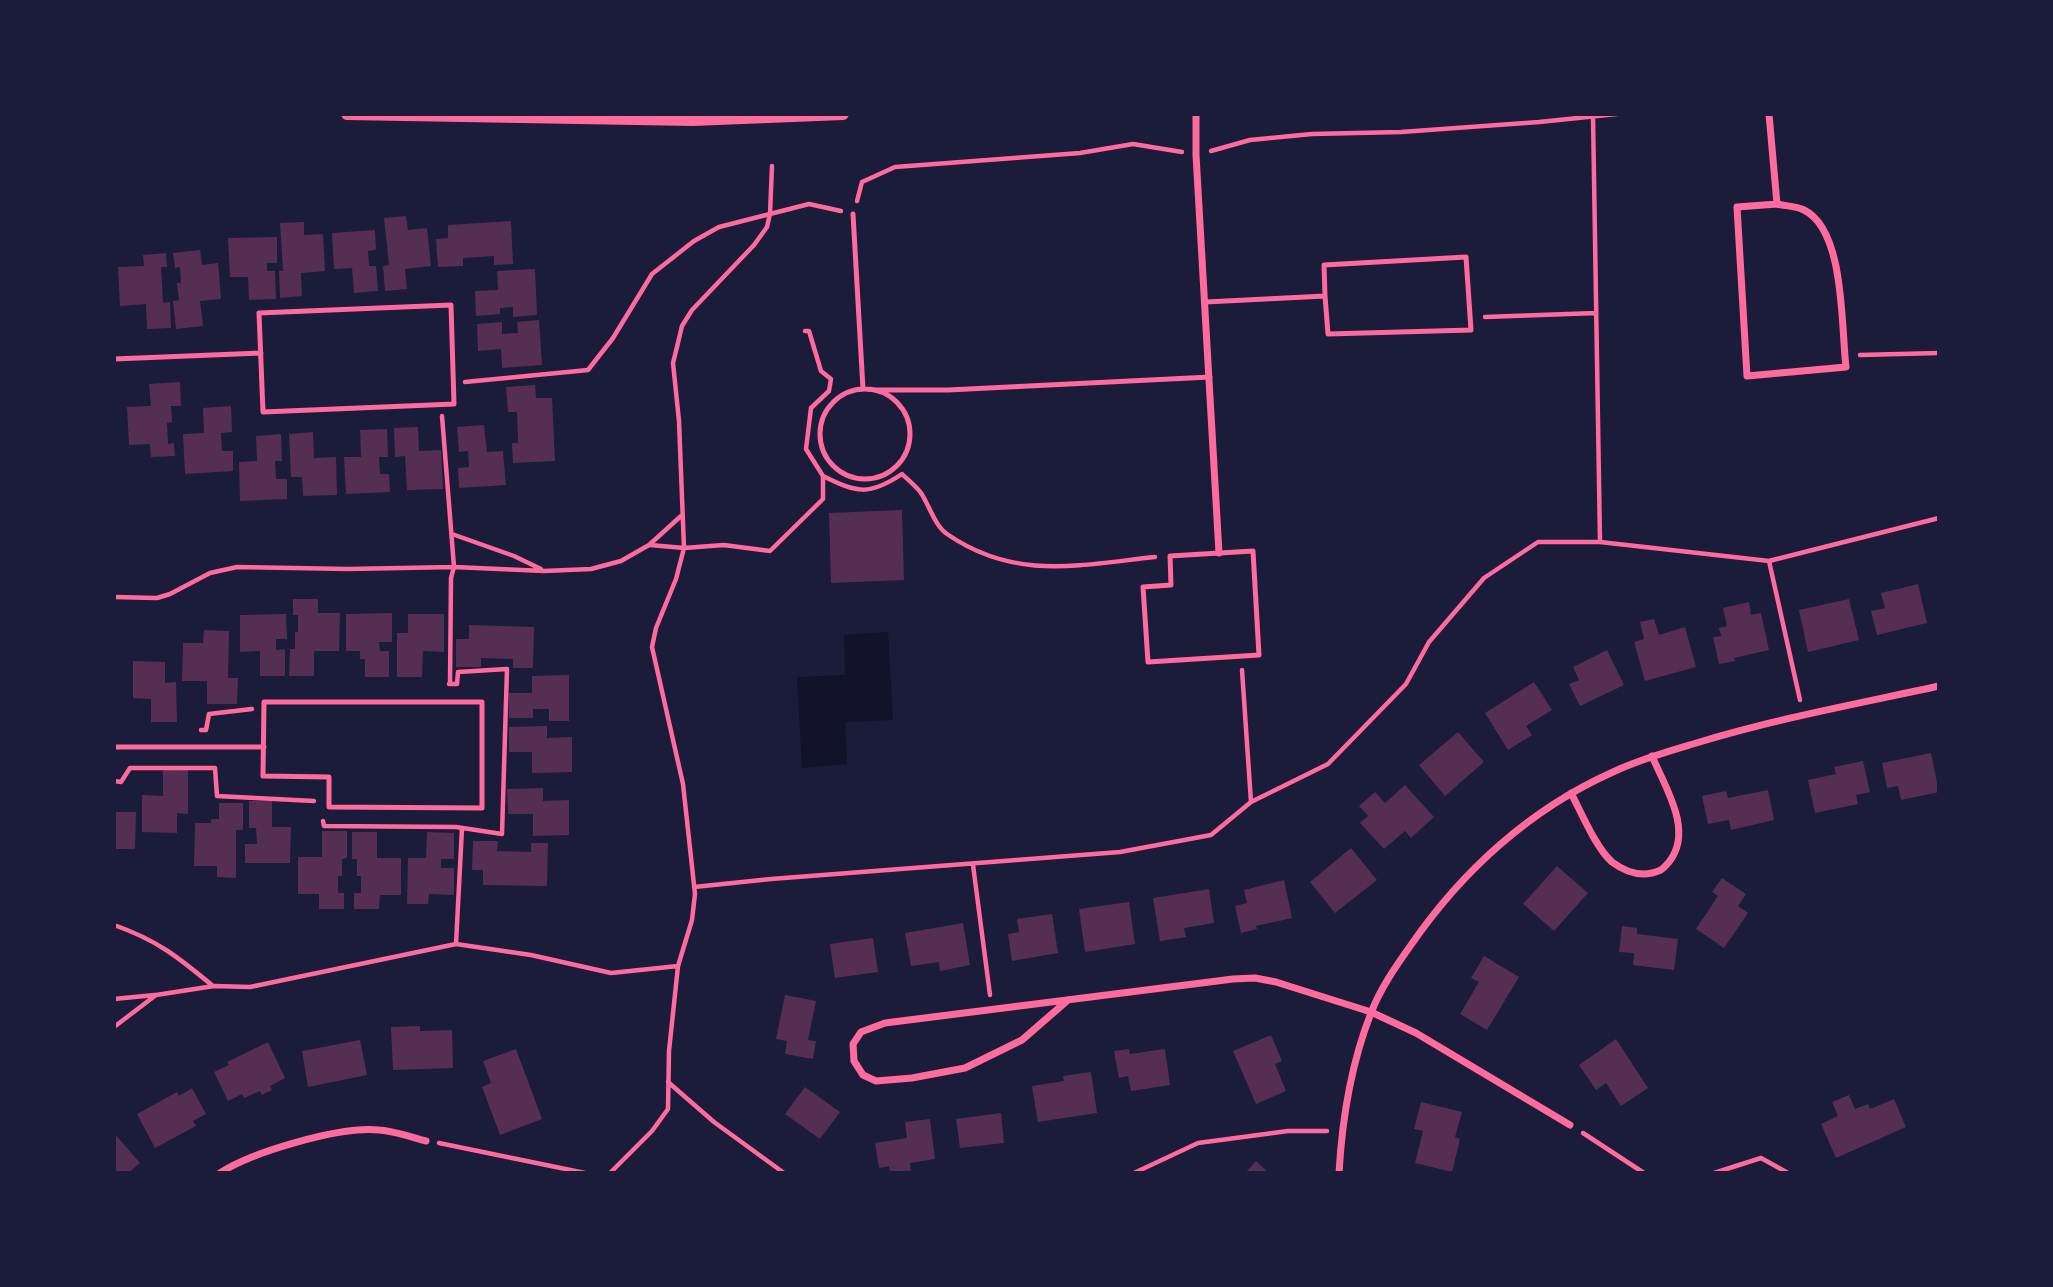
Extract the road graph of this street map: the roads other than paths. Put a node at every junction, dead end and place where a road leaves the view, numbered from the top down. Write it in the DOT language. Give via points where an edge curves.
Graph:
graph roads {
  1 [pos="347,114"];
  2 [pos="843,114"];
  3 [pos="1196,114"];
  4 [pos="1769,114"];
  5 [pos="589,116"];
  6 [pos="1777,204"];
  7 [pos="853,214"];
  8 [pos="1325,296"];
  9 [pos="1206,302"];
  10 [pos="261,353"];
  11 [pos="114,359"];
  12 [pos="1210,377"];
  13 [pos="863,389"];
  14 [pos="874,390"];
  15 [pos="1219,553"];
  16 [pos="1939,686"];
  17 [pos="114,747"];
  18 [pos="264,747"];
  19 [pos="1652,757"];
  20 [pos="1571,793"];
  21 [pos="1068,1000"];
  22 [pos="1371,1012"];
  23 [pos="1570,1125"];
  24 [pos="426,1141"];
  25 [pos="220,1173"];
  26 [pos="1339,1173"];
  1 -- 5 [label="street"];
  2 -- 5 [label="street" via="693,120"];
  3 -- 9 [label="street"];
  4 -- 6 [label="street"];
  6 -- 6 [label="street" via="1737,207 1747,376 1846,367 1835,256 1824,230 1804,210"];
  7 -- 13 [label="lane"];
  8 -- 8 [label="lane" via="1324,264 1466,257 1471,330 1328,334"];
  8 -- 9 [label="lane"];
  9 -- 12 [label="street"];
  10 -- 10 [label="lane" via="263,412 454,404 451,306 259,313"];
  10 -- 11 [label="lane"];
  12 -- 14 [label="lane"];
  12 -- 15 [label="street"];
  13 -- 14 [label="lane"];
  13 -- 14 [label="lane" via="839,398 828,408 820,435 830,463 856,478 883,475 895,467 907,447 908,423 902,409"];
  15 -- 15 [label="lane" via="1253,551 1259,655 1148,662 1143,587 1171,585 1170,556"];
  16 -- 19 [label="street" via="1756,725"];
  17 -- 18 [label="lane"];
  18 -- 18 [label="lane" via="263,776 329,776 329,807 482,808 482,702 264,702"];
  19 -- 20 [label="street"];
  19 -- 20 [label="street" via="1681,833 1675,854 1662,871 1641,875 1611,861"];
  20 -- 22 [label="street" via="1536,815 1474,868 1429,919"];
  21 -- 21 [label="street" via="885,1023 861,1032 853,1044 854,1060 863,1075 876,1081 965,1068 1021,1040"];
  21 -- 22 [label="street" via="1255,978"];
  22 -- 23 [label="street" via="1416,1033"];
  22 -- 26 [label="street" via="1347,1100"];
  24 -- 25 [label="street" via="379,1129 350,1132 250,1157"];
}
